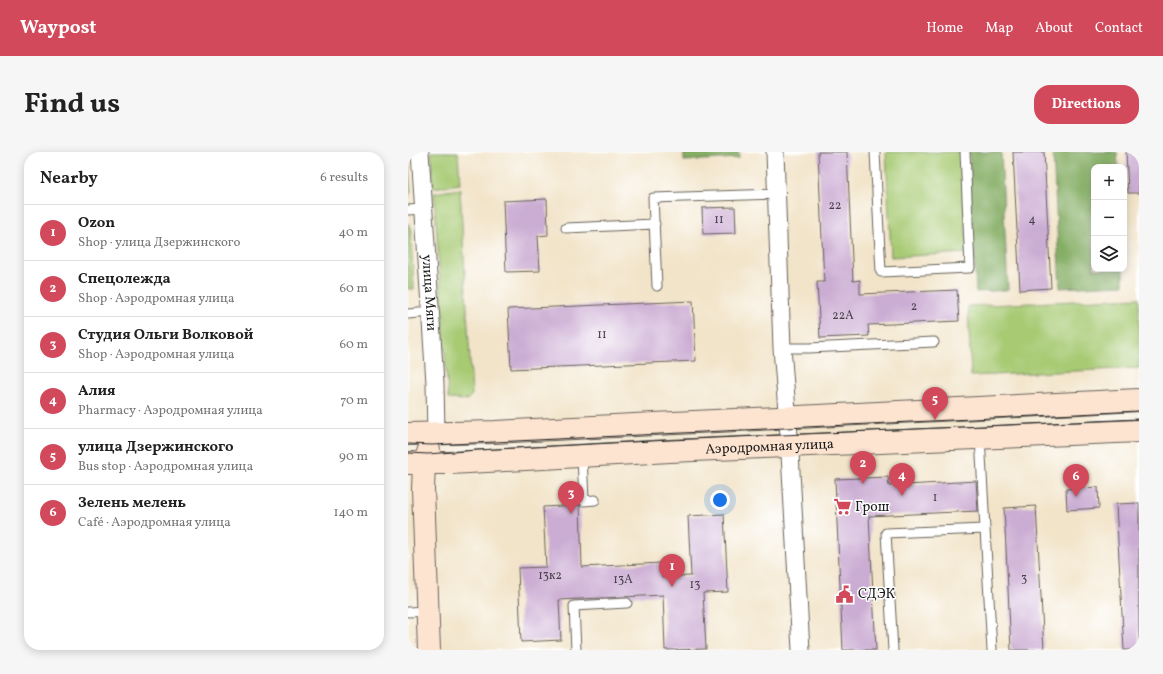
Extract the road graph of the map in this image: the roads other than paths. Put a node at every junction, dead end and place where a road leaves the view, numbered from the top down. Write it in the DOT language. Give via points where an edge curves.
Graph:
graph roads {
  1 [pos="420,152"];
  2 [pos="776,152"];
  3 [pos="875,152"];
  4 [pos="965,152"];
  5 [pos="777,194"];
  6 [pos="416,209"];
  7 [pos="654,224"];
  8 [pos="566,228"];
  9 [pos="657,286"];
  10 [pos="430,312"];
  11 [pos="408,314"];
  12 [pos="934,342"];
  13 [pos="782,348"];
  14 [pos="1139,400"];
  15 [pos="788,418"];
  16 [pos="1139,431"];
  17 [pos="408,434"];
  18 [pos="436,434"];
  19 [pos="980,437"];
  20 [pos="790,446"];
  21 [pos="582,456"];
  22 [pos="416,463"];
  23 [pos="595,500"];
  24 [pos="985,529"];
  25 [pos="627,603"];
  26 [pos="418,612"];
  27 [pos="429,650"];
  28 [pos="576,650"];
  29 [pos="801,650"];
  30 [pos="893,650"];
  31 [pos="992,650"];
  1 -- 6 [label="street, улица Мяги"];
  2 -- 5 [label="street"];
  3 -- 4 [label="lane" via="881,272 970,268"];
  5 -- 7 [label="lane" via="653,198"];
  5 -- 13 [label="street"];
  6 -- 10 [label="street, улица Мяги"];
  7 -- 8 [label="lane"];
  7 -- 9 [label="lane"];
  10 -- 11 [label="lane"];
  10 -- 18 [label="street, улица Мяги"];
  12 -- 13 [label="lane"];
  13 -- 15 [label="street"];
  14 -- 15 [label="street, Аэродромная улица"];
  15 -- 18 [label="street, Аэродромная улица"];
  15 -- 20 [label="street"];
  16 -- 19 [label="street, Аэродромная улица"];
  17 -- 18 [label="street, Аэродромная улица"];
  18 -- 22 [label="street"];
  19 -- 20 [label="street, Аэродромная улица"];
  19 -- 24 [label="lane"];
  20 -- 21 [label="street, Аэродромная улица"];
  20 -- 29 [label="street"];
  21 -- 22 [label="street, Аэродромная улица"];
  21 -- 23 [label="lane" via="584,501"];
  22 -- 26 [label="street" via="423,489"];
  24 -- 30 [label="lane" via="886,533"];
  24 -- 31 [label="lane"];
  25 -- 28 [label="lane" via="574,606"];
  26 -- 27 [label="street"];
}
